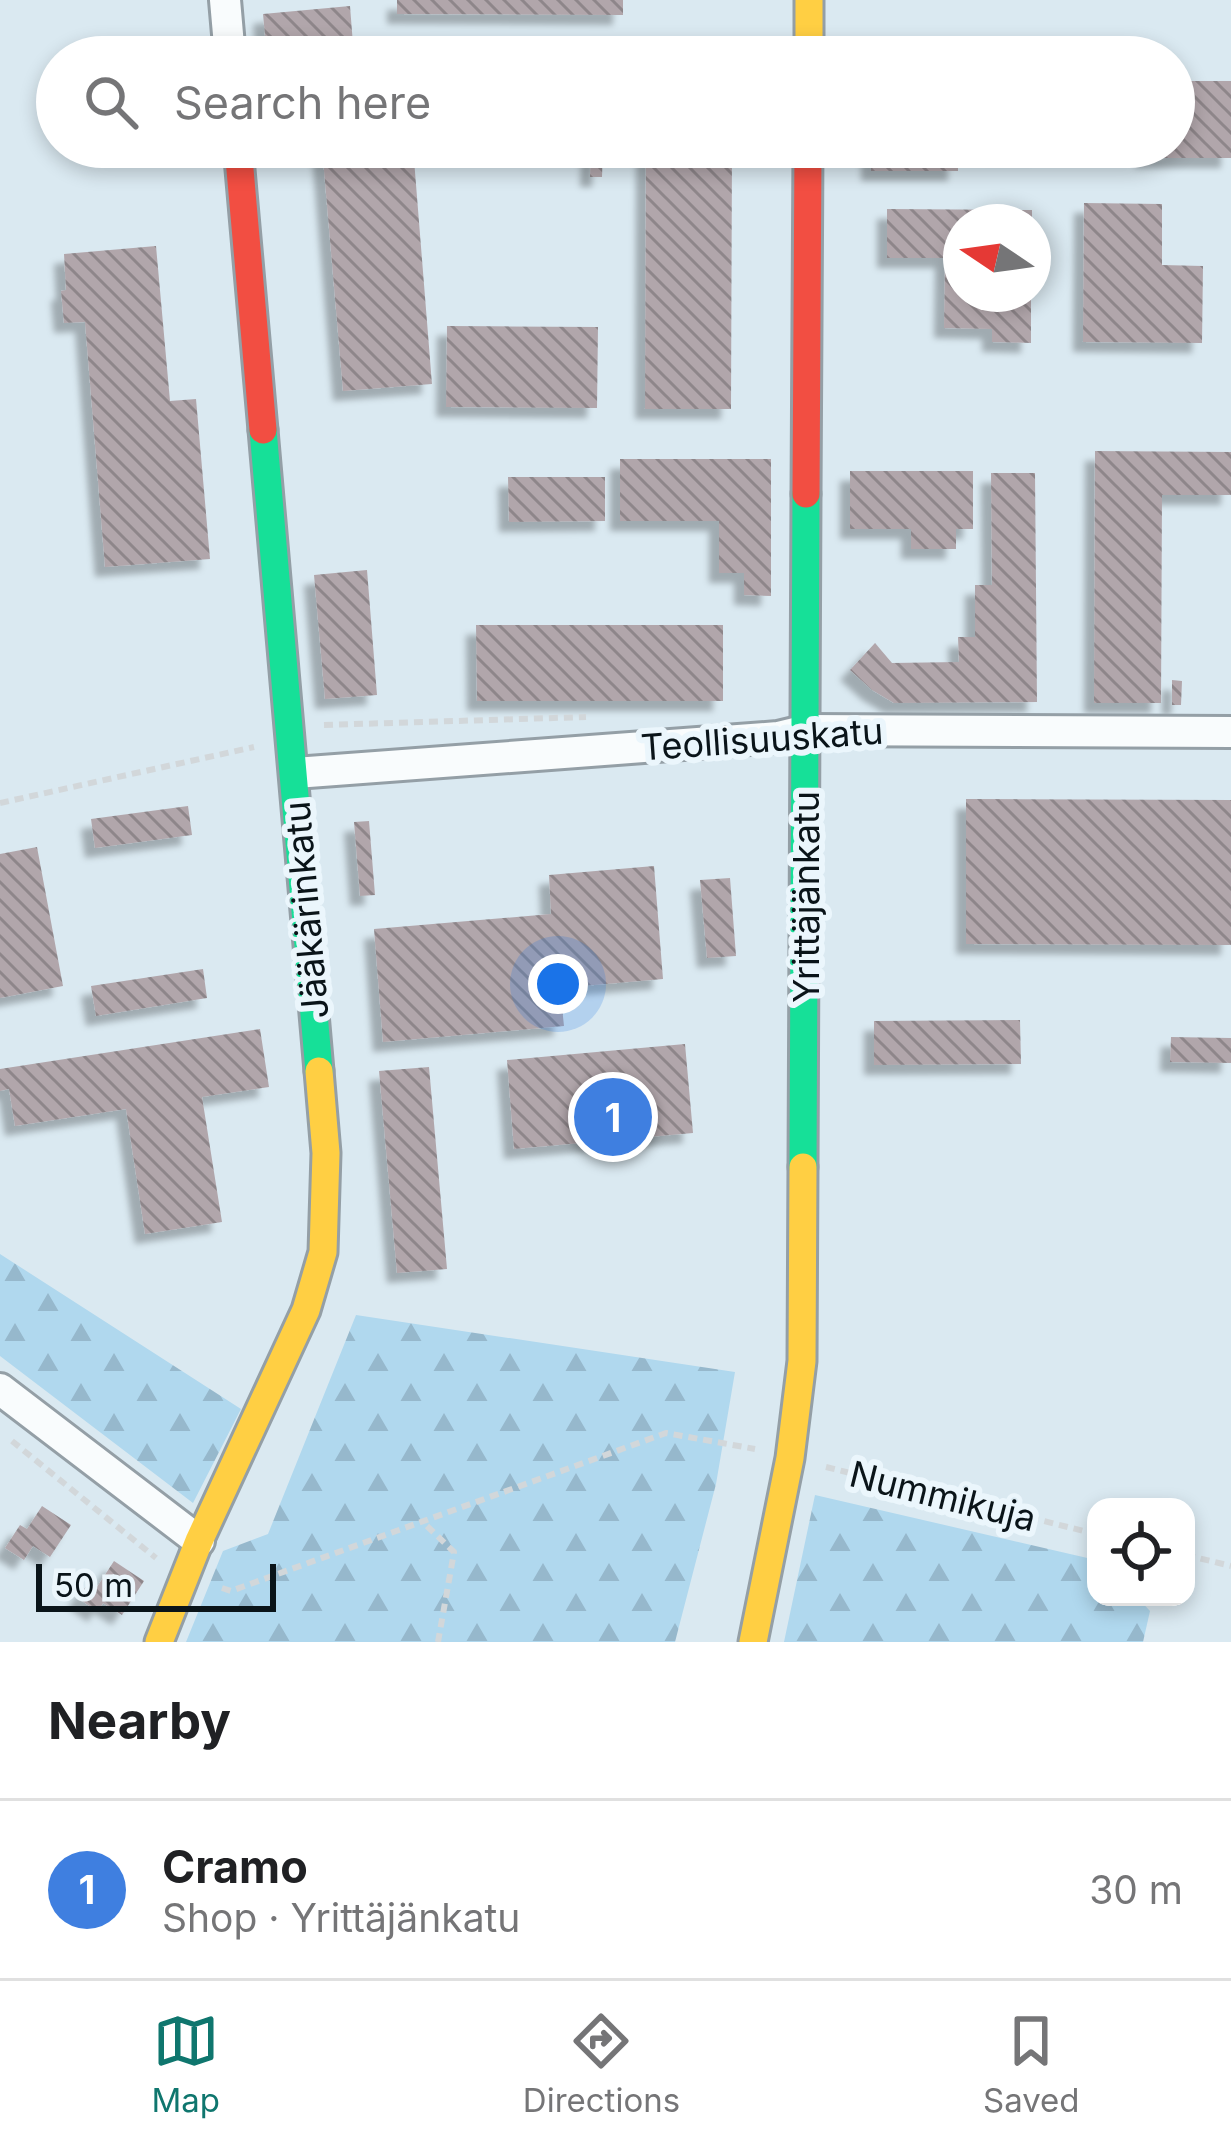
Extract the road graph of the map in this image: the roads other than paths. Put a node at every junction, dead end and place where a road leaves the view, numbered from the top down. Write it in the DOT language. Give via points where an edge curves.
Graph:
graph roads {
  1 [pos="225,0"];
  2 [pos="809,0"];
  3 [pos="228,36"];
  4 [pos="808,36"];
  5 [pos="240,168"];
  6 [pos="808,168"];
  7 [pos="806,730"];
  8 [pos="1231,732"];
  9 [pos="295,773"];
  10 [pos="0,1388"];
  11 [pos="199,1541"];
  12 [pos="159,1642"];
  13 [pos="753,1642"];
  1 -- 3 [label="street"];
  2 -- 4 [label="street"];
  5 -- 9 [label="street, Jääkärinkatu"];
  6 -- 7 [label="street, Yrittäjänkatu"];
  7 -- 8 [label="street, Teollisuuskatu"];
  7 -- 9 [label="street, Teollisuuskatu"];
  7 -- 13 [label="street, Yrittäjänkatu" via="802,1361"];
  9 -- 11 [label="street, Jääkärinkatu" via="326,1154 323,1252 306,1310"];
  10 -- 11 [label="street"];
  11 -- 12 [label="street, Jääkärinkatu"];
}
